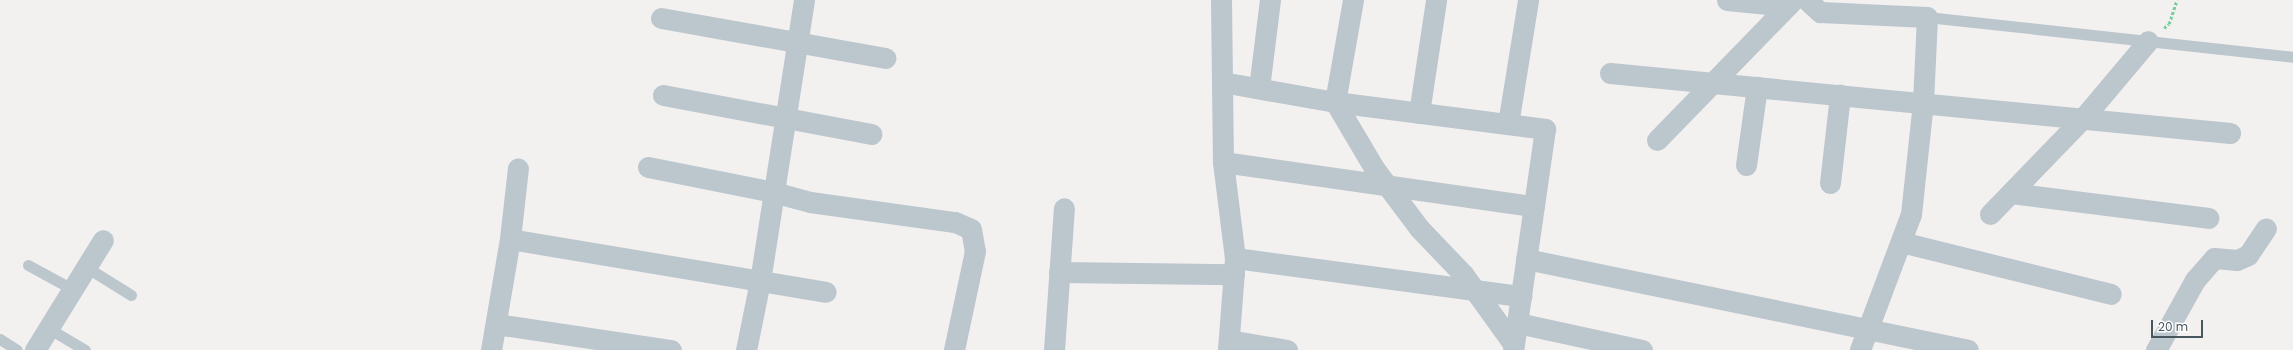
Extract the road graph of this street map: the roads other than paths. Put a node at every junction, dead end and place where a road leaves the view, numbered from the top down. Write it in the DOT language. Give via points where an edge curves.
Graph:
graph roads {
  1 [pos="804,0"];
  2 [pos="1221,0"];
  3 [pos="1270,0"];
  4 [pos="1353,0"];
  5 [pos="1436,0"];
  6 [pos="1528,0"];
  7 [pos="1727,0"];
  8 [pos="1807,0"];
  9 [pos="1791,3"];
  10 [pos="1927,17"];
  11 [pos="661,18"];
  12 [pos="2148,41"];
  13 [pos="797,43"];
  14 [pos="2293,57"];
  15 [pos="885,58"];
  16 [pos="1610,74"];
  17 [pos="1222,82"];
  18 [pos="1714,83"];
  19 [pos="1259,88"];
  20 [pos="1757,88"];
  21 [pos="1840,95"];
  22 [pos="663,96"];
  23 [pos="1335,102"];
  24 [pos="1923,102"];
  25 [pos="1419,113"];
  26 [pos="785,117"];
  27 [pos="2084,117"];
  28 [pos="1508,124"];
  29 [pos="2230,133"];
  30 [pos="871,134"];
  31 [pos="1657,140"];
  32 [pos="1223,162"];
  33 [pos="1746,165"];
  34 [pos="648,167"];
  35 [pos="518,168"];
  36 [pos="1830,182"];
  37 [pos="1387,185"];
  38 [pos="774,192"];
  39 [pos="2011,193"];
  40 [pos="1534,206"];
  41 [pos="1064,208"];
  42 [pos="1990,214"];
  43 [pos="2208,218"];
  44 [pos="2266,228"];
  45 [pos="510,239"];
  46 [pos="103,240"];
  47 [pos="1901,242"];
  48 [pos="1526,259"];
  49 [pos="28,265"];
  50 [pos="86,266"];
  51 [pos="1234,266"];
  52 [pos="1059,272"];
  53 [pos="760,281"];
  54 [pos="72,289"];
  55 [pos="1474,290"];
  56 [pos="826,292"];
  57 [pos="2111,294"];
  58 [pos="131,295"];
  59 [pos="1521,296"];
  60 [pos="1518,323"];
  61 [pos="496,324"];
  62 [pos="48,328"];
  63 [pos="1868,330"];
  64 [pos="0,339"];
  65 [pos="1229,345"];
  66 [pos="1514,348"];
  67 [pos="17,350"];
  68 [pos="35,350"];
  69 [pos="85,350"];
  70 [pos="491,350"];
  71 [pos="671,350"];
  72 [pos="746,350"];
  73 [pos="954,350"];
  74 [pos="1054,350"];
  75 [pos="1287,350"];
  76 [pos="1642,350"];
  77 [pos="1860,350"];
  78 [pos="1968,350"];
  79 [pos="2156,350"];
  1 -- 13 [label="street"];
  2 -- 17 [label="street"];
  3 -- 19 [label="street"];
  4 -- 23 [label="street"];
  5 -- 25 [label="street"];
  6 -- 28 [label="street"];
  7 -- 9 [label="street"];
  8 -- 10 [label="street" via="1820,12"];
  9 -- 18 [label="street"];
  10 -- 12 [label="lane"];
  10 -- 24 [label="street"];
  11 -- 13 [label="street"];
  12 -- 14 [label="lane"];
  12 -- 27 [label="street"];
  13 -- 15 [label="street"];
  13 -- 26 [label="street"];
  16 -- 18 [label="street"];
  17 -- 19 [label="street"];
  17 -- 32 [label="street"];
  18 -- 20 [label="street"];
  18 -- 31 [label="street"];
  19 -- 23 [label="street"];
  20 -- 21 [label="street"];
  20 -- 33 [label="street"];
  21 -- 24 [label="street"];
  21 -- 36 [label="street"];
  22 -- 26 [label="street"];
  23 -- 25 [label="street"];
  23 -- 37 [label="street"];
  24 -- 27 [label="street"];
  24 -- 47 [label="street" via="1911,214"];
  25 -- 28 [label="street"];
  26 -- 30 [label="street"];
  26 -- 38 [label="street"];
  27 -- 29 [label="street"];
  27 -- 39 [label="street"];
  28 -- 40 [label="street" via="1544,129"];
  32 -- 37 [label="street"];
  32 -- 51 [label="street"];
  34 -- 38 [label="street"];
  35 -- 45 [label="street"];
  37 -- 40 [label="street"];
  37 -- 55 [label="street" via="1419,228"];
  38 -- 53 [label="street"];
  38 -- 73 [label="street" via="810,202 955,222 971,229 975,251"];
  39 -- 42 [label="street"];
  39 -- 43 [label="street"];
  40 -- 48 [label="street"];
  41 -- 52 [label="street"];
  44 -- 79 [label="street" via="2248,255 2237,260 2214,258 2196,280"];
  45 -- 53 [label="street"];
  45 -- 61 [label="street"];
  46 -- 50 [label="street"];
  47 -- 57 [label="street"];
  47 -- 63 [label="street"];
  48 -- 59 [label="street"];
  48 -- 63 [label="street"];
  49 -- 54 [label="lane"];
  50 -- 54 [label="street"];
  50 -- 58 [label="lane"];
  51 -- 52 [label="street"];
  51 -- 55 [label="street"];
  51 -- 65 [label="street"];
  52 -- 74 [label="street"];
  53 -- 56 [label="street"];
  53 -- 72 [label="street"];
  54 -- 62 [label="street"];
  55 -- 59 [label="street"];
  55 -- 66 [label="street"];
  59 -- 60 [label="street"];
  60 -- 66 [label="street"];
  60 -- 76 [label="street"];
  61 -- 70 [label="street"];
  61 -- 71 [label="street"];
  62 -- 68 [label="street"];
  62 -- 69 [label="lane"];
  63 -- 77 [label="street"];
  63 -- 78 [label="street"];
  64 -- 67 [label="lane"];
  65 -- 75 [label="street"];
}
